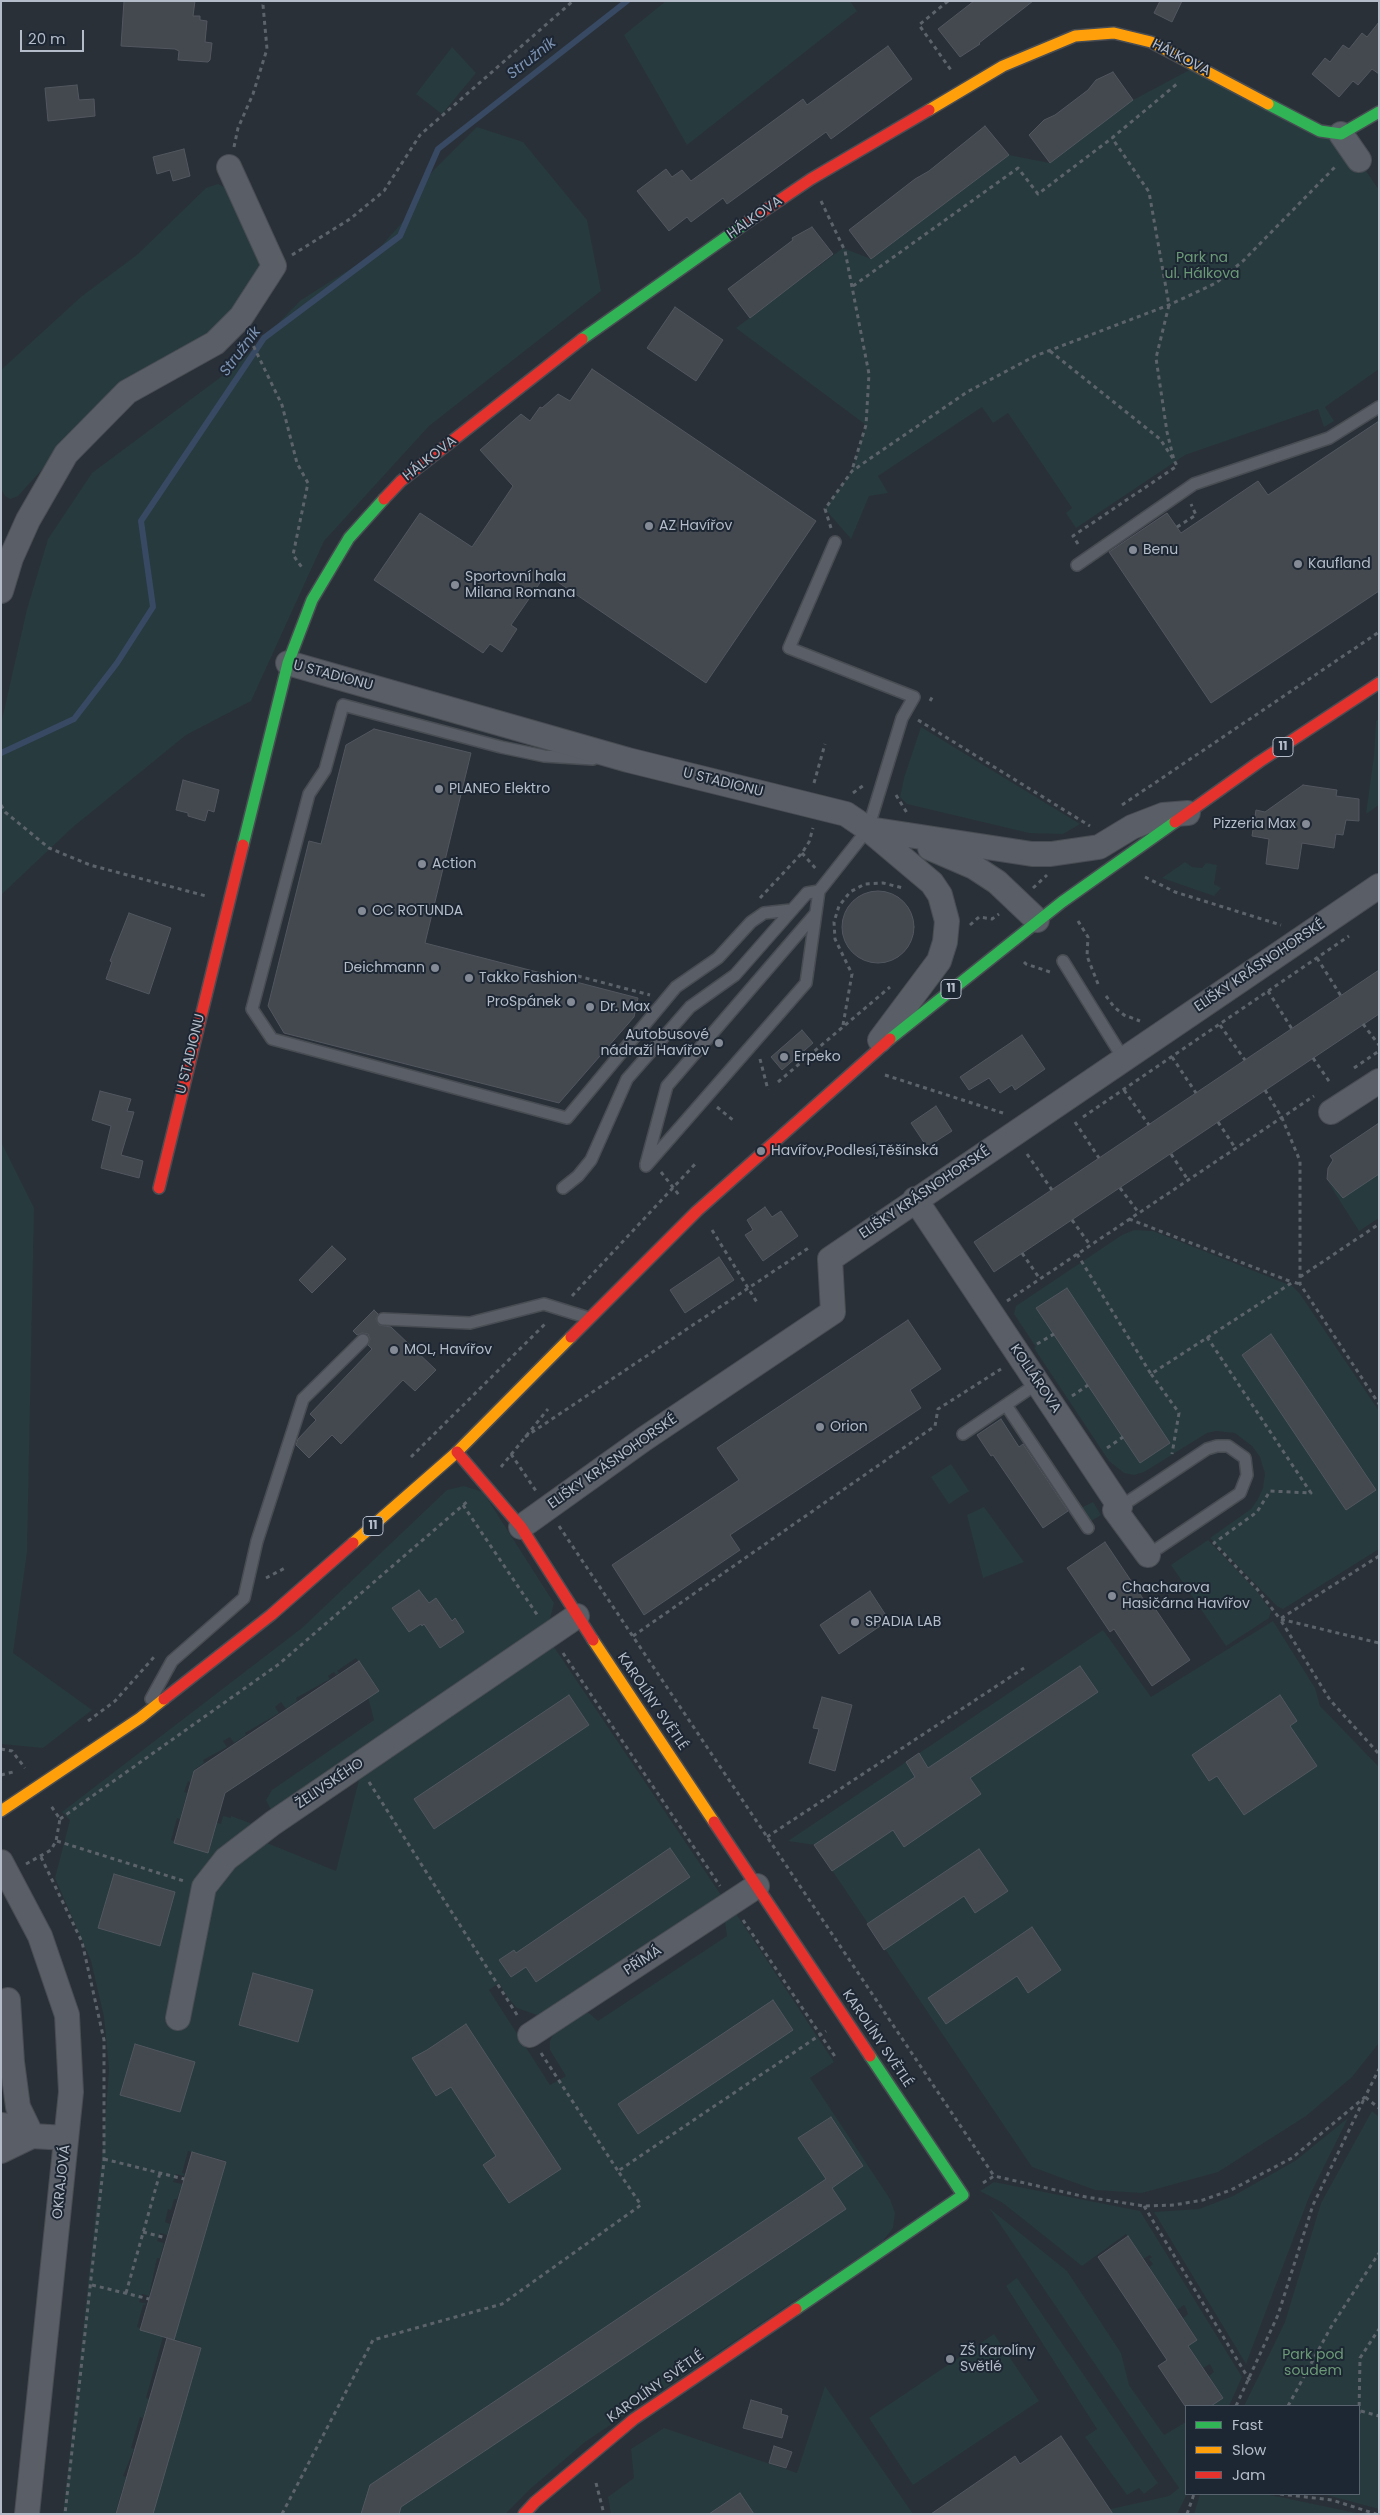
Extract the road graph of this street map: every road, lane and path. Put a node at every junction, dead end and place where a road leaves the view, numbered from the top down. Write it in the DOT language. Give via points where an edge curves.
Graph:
graph roads {
  1 [pos="265,1"];
  2 [pos="573,1"];
  3 [pos="948,1"];
  4 [pos="1197,66"];
  5 [pos="965,88"];
  6 [pos="1379,112"];
  7 [pos="1112,138"];
  8 [pos="1343,143"];
  9 [pos="229,167"];
  10 [pos="811,179"];
  11 [pos="274,266"];
  12 [pos="853,286"];
  13 [pos="1169,305"];
  14 [pos="252,344"];
  15 [pos="1049,351"];
  16 [pos="1379,407"];
  17 [pos="1174,460"];
  18 [pos="852,471"];
  19 [pos="1189,499"];
  20 [pos="1177,527"];
  21 [pos="835,542"];
  22 [pos="1087,558"];
  23 [pos="1077,565"];
  24 [pos="1,590"];
  25 [pos="312,600"];
  26 [pos="1379,632"];
  27 [pos="288,663"];
  28 [pos="1379,683"];
  29 [pos="934,694"];
  30 [pos="926,707"];
  31 [pos="922,714"];
  32 [pos="918,720"];
  33 [pos="915,728"];
  34 [pos="825,744"];
  35 [pos="628,760"];
  36 [pos="897,788"];
  37 [pos="816,798"];
  38 [pos="1,805"];
  39 [pos="1116,810"];
  40 [pos="1188,813"];
  41 [pos="908,814"];
  42 [pos="868,829"];
  43 [pos="1084,830"];
  44 [pos="802,853"];
  45 [pos="818,870"];
  46 [pos="1048,870"];
  47 [pos="1145,877"];
  48 [pos="1379,886"];
  49 [pos="819,891"];
  50 [pos="910,891"];
  51 [pos="1026,894"];
  52 [pos="229,902"];
  53 [pos="754,904"];
  54 [pos="791,910"];
  55 [pos="1003,911"];
  56 [pos="816,913"];
  57 [pos="1076,918"];
  58 [pos="1037,920"];
  59 [pos="1289,927"];
  60 [pos="965,929"];
  61 [pos="1356,932"];
  62 [pos="1317,958"];
  63 [pos="1063,961"];
  64 [pos="1026,964"];
  65 [pos="570,974"];
  66 [pos="1056,976"];
  67 [pos="891,986"];
  68 [pos="658,990"];
  69 [pos="1268,991"];
  70 [pos="1341,996"];
  71 [pos="1141,1022"];
  72 [pos="1363,1024"];
  73 [pos="1220,1025"];
  74 [pos="842,1027"];
  75 [pos="1292,1028"];
  76 [pos="1379,1046"];
  77 [pos="759,1054"];
  78 [pos="1172,1057"];
  79 [pos="866,1058"];
  80 [pos="1123,1058"];
  81 [pos="1313,1058"];
  82 [pos="1245,1060"];
  83 [pos="885,1075"];
  84 [pos="1379,1081"];
  85 [pos="778,1082"];
  86 [pos="1331,1084"];
  87 [pos="768,1090"];
  88 [pos="1124,1090"];
  89 [pos="1265,1090"];
  90 [pos="1196,1093"];
  91 [pos="715,1104"];
  92 [pos="1331,1112"];
  93 [pos="1282,1118"];
  94 [pos="1002,1120"];
  95 [pos="734,1121"];
  96 [pos="1075,1122"];
  97 [pos="1218,1122"];
  98 [pos="1149,1125"];
  99 [pos="1067,1128"];
  100 [pos="1035,1149"];
  101 [pos="1236,1149"];
  102 [pos="1027,1154"];
  103 [pos="1170,1154"];
  104 [pos="1099,1158"];
  105 [pos="1020,1159"];
  106 [pos="697,1162"];
  107 [pos="659,1169"];
  108 [pos="1188,1180"];
  109 [pos="159,1188"];
  110 [pos="563,1188"];
  111 [pos="672,1188"];
  112 [pos="1120,1188"];
  113 [pos="1052,1190"];
  114 [pos="915,1200"];
  115 [pos="1139,1213"];
  116 [pos="1129,1219"];
  117 [pos="1072,1220"];
  118 [pos="1379,1224"];
  119 [pos="713,1231"];
  120 [pos="814,1245"];
  121 [pos="1090,1245"];
  122 [pos="1022,1253"];
  123 [pos="1077,1254"];
  124 [pos="1299,1277"];
  125 [pos="1040,1279"];
  126 [pos="1293,1282"];
  127 [pos="1300,1284"];
  128 [pos="748,1289"];
  129 [pos="758,1304"];
  130 [pos="560,1308"];
  131 [pos="990,1312"];
  132 [pos="590,1318"];
  133 [pos="383,1319"];
  134 [pos="1054,1334"];
  135 [pos="1207,1336"];
  136 [pos="1046,1338"];
  137 [pos="362,1340"];
  138 [pos="1020,1357"];
  139 [pos="1151,1374"];
  140 [pos="1038,1383"];
  141 [pos="1088,1385"];
  142 [pos="1081,1390"];
  143 [pos="1379,1404"];
  144 [pos="1006,1405"];
  145 [pos="548,1409"];
  146 [pos="963,1434"];
  147 [pos="1123,1437"];
  148 [pos="525,1438"];
  149 [pos="1116,1442"];
  150 [pos="457,1452"];
  151 [pos="512,1454"];
  152 [pos="1171,1459"];
  153 [pos="404,1464"];
  154 [pos="485,1486"];
  155 [pos="464,1505"];
  156 [pos="1120,1507"];
  157 [pos="548,1508"];
  158 [pos="521,1527"];
  159 [pos="1088,1528"];
  160 [pos="1148,1555"];
  161 [pos="1379,1556"];
  162 [pos="292,1562"];
  163 [pos="247,1587"];
  164 [pos="577,1616"];
  165 [pos="1280,1619"];
  166 [pos="551,1635"];
  167 [pos="633,1636"];
  168 [pos="1379,1643"];
  169 [pos="159,1652"];
  170 [pos="1024,1668"];
  171 [pos="140,1718"];
  172 [pos="85,1723"];
  173 [pos="1379,1754"];
  174 [pos="32,1762"];
  175 [pos="358,1765"];
  176 [pos="1,1775"];
  177 [pos="1,1811"];
  178 [pos="767,1837"];
  179 [pos="56,1841"];
  180 [pos="41,1856"];
  181 [pos="4,1868"];
  182 [pos="757,1886"];
  183 [pos="204,1887"];
  184 [pos="731,1903"];
  185 [pos="8,2000"];
  186 [pos="178,2018"];
  187 [pos="845,2018"];
  188 [pos="530,2035"];
  189 [pos="820,2035"];
  190 [pos="836,2058"];
  191 [pos="1379,2068"];
  192 [pos="1365,2097"];
  193 [pos="1379,2108"];
  194 [pos="1,2125"];
  195 [pos="30,2132"];
  196 [pos="66,2138"];
  197 [pos="1,2151"];
  198 [pos="104,2159"];
  199 [pos="618,2171"];
  200 [pos="160,2173"];
  201 [pos="994,2176"];
  202 [pos="184,2179"];
  203 [pos="963,2195"];
  204 [pos="1144,2206"];
  205 [pos="143,2232"];
  206 [pos="166,2238"];
  207 [pos="1379,2253"];
  208 [pos="92,2285"];
  209 [pos="126,2293"];
  210 [pos="149,2299"];
  211 [pos="1379,2329"];
  212 [pos="1250,2381"];
  213 [pos="1237,2405"];
  214 [pos="1289,2405"];
  215 [pos="1360,2413"];
  216 [pos="1379,2416"];
  217 [pos="589,2456"];
  218 [pos="1194,2495"];
  219 [pos="1289,2495"];
  220 [pos="28,2514"];
  221 [pos="65,2514"];
  222 [pos="282,2514"];
  223 [pos="524,2514"];
  224 [pos="604,2514"];
  225 [pos="1187,2514"];
  226 [pos="1376,2514"];
  1 -- 9 [label="path" via="267,49 238,128"];
  2 -- 11 [label="path" via="420,136 384,191 350,218"];
  3 -- 5 [label="path" via="919,25"];
  4 -- 5 [label="street, HÁLKOVA" via="1151,42 1114,33 1075,36 1002,66"];
  4 -- 7 [label="path"];
  4 -- 8 [label="street, HÁLKOVA"];
  5 -- 10 [label="street, HÁLKOVA"];
  6 -- 8 [label="street"];
  7 -- 12 [label="path" via="1038,194 1018,168"];
  7 -- 13 [label="path" via="1149,192"];
  8 -- 13 [label="path" via="1310,194 1243,261 1216,283"];
  9 -- 11 [label="street"];
  10 -- 12 [label="path" via="845,251"];
  10 -- 25 [label="street, HÁLKOVA" via="609,318 401,481 349,538"];
  11 -- 24 [label="street" via="241,317 215,343 127,392 66,454 28,520"];
  12 -- 18 [label="path" via="868,374 866,425"];
  13 -- 15 [label="path"];
  13 -- 17 [label="path" via="1156,358"];
  14 -- 25 [label="path" via="282,404 298,463 308,483 293,555 303,569"];
  15 -- 17 [label="path" via="1160,439"];
  15 -- 18 [label="path" via="967,392"];
  16 -- 22 [label="lane" via="1329,438 1194,484"];
  17 -- 22 [label="path" via="1177,466 1073,536"];
  18 -- 21 [label="path" via="825,509"];
  19 -- 20 [label="path" via="1196,515"];
  21 -- 42 [label="lane" via="789,648 914,697 902,718"];
  22 -- 23 [label="lane"];
  25 -- 27 [label="street, HÁLKOVA"];
  26 -- 39 [label="path"];
  27 -- 35 [label="street, U STADIONU"];
  27 -- 52 [label="street, U STADIONU"];
  28 -- 40 [label="street, 11"];
  29 -- 30 [label="path"];
  31 -- 32 [label="path"];
  32 -- 33 [label="path"];
  32 -- 43 [label="path" via="1091,826"];
  34 -- 37 [label="path"];
  35 -- 37 [label="street, U STADIONU"];
  35 -- 54 [label="lane" via="544,756 343,705 325,770 309,794 252,1008 272,1040 567,1118 676,988 718,958 764,912"];
  36 -- 41 [label="path" via="896,798"];
  37 -- 42 [label="street, U STADIONU"];
  37 -- 44 [label="path" via="809,842"];
  38 -- 52 [label="path" via="5,812 49,848 90,865"];
  40 -- 42 [label="street, U STADIONU" via="1163,815 1132,827 1099,847 1051,854 1032,854"];
  40 -- 58 [label="street, 11"];
  42 -- 49 [label="lane"];
  42 -- 58 [label="street, U STADIONU" via="946,853 974,867 1018,900"];
  42 -- 79 [label="street, U STADIONU" via="932,883 945,907 947,935 939,961"];
  44 -- 45 [label="path"];
  44 -- 53 [label="path"];
  46 -- 51 [label="path" via="1047,878"];
  47 -- 59 [label="path" via="1174,892"];
  48 -- 80 [label="street, ELIŠKY KRÁSNOHORSKÉ"];
  49 -- 54 [label="lane" via="807,893"];
  49 -- 56 [label="lane"];
  50 -- 74 [label="path" via="883,883 865,884 850,892 839,906 834,922 835,939 852,974"];
  52 -- 109 [label="street, U STADIONU"];
  54 -- 110 [label="lane" via="735,975 690,1007 627,1079 591,1160"];
  55 -- 60 [label="path" via="992,919 979,916"];
  56 -- 56 [label="lane" via="666,1086 646,1166 806,983"];
  57 -- 71 [label="path" via="1088,937 1087,956 1101,989 1114,1007"];
  58 -- 79 [label="street, 11"];
  61 -- 62 [label="path"];
  62 -- 69 [label="path"];
  62 -- 70 [label="path"];
  63 -- 80 [label="lane"];
  64 -- 66 [label="path"];
  65 -- 68 [label="path" via="652,996"];
  67 -- 74 [label="path"];
  69 -- 73 [label="path"];
  69 -- 75 [label="path"];
  72 -- 76 [label="path"];
  73 -- 78 [label="path"];
  73 -- 82 [label="path"];
  74 -- 85 [label="path"];
  77 -- 87 [label="path"];
  78 -- 88 [label="path"];
  78 -- 90 [label="path"];
  79 -- 132 [label="street, 11" via="697,1211"];
  80 -- 114 [label="street, ELIŠKY KRÁSNOHORSKÉ"];
  81 -- 86 [label="path"];
  83 -- 94 [label="path" via="1010,1115"];
  84 -- 92 [label="street"];
  88 -- 96 [label="path"];
  88 -- 98 [label="path"];
  89 -- 93 [label="path"];
  91 -- 95 [label="path"];
  93 -- 101 [label="path"];
  93 -- 124 [label="path" via="1300,1161"];
  96 -- 99 [label="path"];
  96 -- 104 [label="path"];
  97 -- 101 [label="path"];
  100 -- 102 [label="path"];
  101 -- 108 [label="path"];
  102 -- 105 [label="path"];
  102 -- 113 [label="path"];
  103 -- 108 [label="path"];
  106 -- 111 [label="path"];
  107 -- 111 [label="path"];
  108 -- 115 [label="path"];
  111 -- 130 [label="path"];
  112 -- 115 [label="path"];
  114 -- 131 [label="street, KOLLÁROVA"];
  114 -- 157 [label="street, ELIŠKY KRÁSNOHORSKÉ" via="830,1258 833,1312"];
  115 -- 116 [label="path"];
  116 -- 121 [label="path"];
  116 -- 126 [label="path"];
  117 -- 121 [label="path"];
  118 -- 124 [label="path"];
  119 -- 128 [label="path"];
  120 -- 128 [label="path"];
  121 -- 123 [label="path"];
  122 -- 125 [label="path"];
  123 -- 125 [label="path"];
  123 -- 139 [label="path"];
  124 -- 127 [label="path"];
  125 -- 131 [label="path"];
  126 -- 127 [label="path"];
  126 -- 135 [label="path"];
  127 -- 143 [label="path"];
  128 -- 129 [label="path"];
  128 -- 148 [label="path"];
  130 -- 132 [label="lane"];
  130 -- 133 [label="lane" via="544,1304 470,1323"];
  130 -- 153 [label="path"];
  131 -- 138 [label="street, KOLLÁROVA"];
  132 -- 150 [label="street, 11"];
  134 -- 136 [label="path"];
  135 -- 139 [label="path"];
  135 -- 165 [label="path" via="1312,1493 1270,1491 1258,1512 1214,1543 1258,1589"];
  137 -- 163 [label="lane" via="303,1399 257,1540"];
  138 -- 140 [label="street, KOLLÁROVA"];
  138 -- 167 [label="path" via="938,1409 935,1426"];
  139 -- 152 [label="path" via="1179,1413"];
  140 -- 144 [label="lane"];
  140 -- 156 [label="street, KOLLÁROVA"];
  141 -- 142 [label="path"];
  144 -- 146 [label="lane"];
  144 -- 159 [label="lane"];
  145 -- 148 [label="path"];
  147 -- 149 [label="path"];
  148 -- 151 [label="path"];
  150 -- 154 [label="street, KAROLÍNY SVĚTLÉ"];
  150 -- 171 [label="street, 11" via="271,1615"];
  151 -- 154 [label="path"];
  151 -- 157 [label="path"];
  154 -- 155 [label="path"];
  154 -- 158 [label="street, KAROLÍNY SVĚTLÉ"];
  155 -- 166 [label="path"];
  155 -- 179 [label="path" via="279,1664 60,1819"];
  156 -- 160 [label="street, KOLLÁROVA" via="1115,1510"];
  156 -- 160 [label="lane" via="1207,1449 1228,1446 1245,1458 1247,1475 1240,1492"];
  157 -- 158 [label="street, ELIŠKY KRÁSNOHORSKÉ"];
  157 -- 167 [label="path"];
  158 -- 164 [label="street, KAROLÍNY SVĚTLÉ"];
  161 -- 165 [label="path"];
  162 -- 163 [label="path"];
  163 -- 171 [label="lane" via="244,1598 172,1661"];
  164 -- 166 [label="street, ŽELIVSKÉHO"];
  164 -- 182 [label="street, KAROLÍNY SVĚTLÉ"];
  165 -- 168 [label="path"];
  165 -- 173 [label="path" via="1330,1700"];
  166 -- 175 [label="street, ŽELIVSKÉHO"];
  166 -- 184 [label="path"];
  167 -- 178 [label="path"];
  169 -- 172 [label="path" via="115,1701"];
  170 -- 178 [label="path"];
  171 -- 177 [label="street, 11"];
  174 -- 176 [label="path" via="25,1768"];
  175 -- 183 [label="street, ŽELIVSKÉHO" via="226,1859"];
  175 -- 188 [label="path"];
  178 -- 201 [label="path"];
  179 -- 180 [label="path"];
  179 -- 183 [label="path"];
  180 -- 181 [label="path"];
  180 -- 198 [label="path" via="82,1942 104,2040"];
  181 -- 196 [label="street, OKRAJOVÁ" via="40,1936 67,2015 71,2092"];
  182 -- 184 [label="street, PŘÍMÁ"];
  182 -- 187 [label="street, KAROLÍNY SVĚTLÉ"];
  183 -- 186 [label="street, ŽELIVSKÉHO"];
  184 -- 188 [label="street, PŘÍMÁ"];
  184 -- 189 [label="path"];
  185 -- 195 [label="street" via="18,2107"];
  187 -- 189 [label="path"];
  187 -- 203 [label="street, KAROLÍNY SVĚTLÉ"];
  188 -- 199 [label="path"];
  189 -- 190 [label="path"];
  189 -- 199 [label="path"];
  191 -- 192 [label="path"];
  192 -- 193 [label="path"];
  192 -- 204 [label="path" via="1292,2158 1231,2190 1203,2200"];
  192 -- 212 [label="path" via="1313,2205 1278,2315"];
  194 -- 195 [label="street"];
  195 -- 196 [label="street"];
  195 -- 197 [label="street"];
  196 -- 220 [label="street, OKRAJOVÁ"];
  198 -- 200 [label="path"];
  198 -- 208 [label="path"];
  199 -- 222 [label="path" via="642,2205 502,2304 373,2340"];
  200 -- 202 [label="path"];
  200 -- 205 [label="path"];
  201 -- 203 [label="path"];
  201 -- 204 [label="path" via="1086,2197"];
  203 -- 217 [label="street, KAROLÍNY SVĚTLÉ" via="634,2419"];
  204 -- 212 [label="path"];
  205 -- 206 [label="path"];
  205 -- 209 [label="path"];
  207 -- 214 [label="path" via="1331,2327"];
  208 -- 209 [label="path"];
  208 -- 221 [label="path"];
  209 -- 210 [label="path"];
  211 -- 215 [label="path" via="1360,2358"];
  212 -- 213 [label="path"];
  215 -- 216 [label="path"];
  217 -- 223 [label="street, KAROLÍNY SVĚTLÉ"];
  217 -- 224 [label="path"];
  218 -- 225 [label="path"];
  219 -- 226 [label="path" via="1332,2500"];
}
